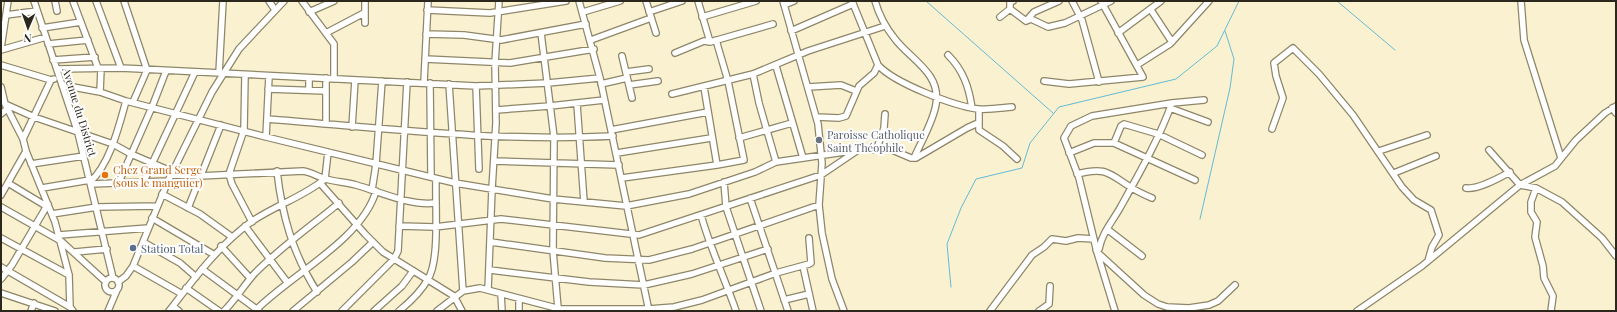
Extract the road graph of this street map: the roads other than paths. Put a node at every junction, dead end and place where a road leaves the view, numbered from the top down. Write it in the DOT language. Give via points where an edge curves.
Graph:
graph roads {
  1 [pos="8,1"];
  2 [pos="34,1"];
  3 [pos="55,1"];
  4 [pos="73,1"];
  5 [pos="96,1"];
  6 [pos="124,1"];
  7 [pos="223,1"];
  8 [pos="269,1"];
  9 [pos="284,1"];
  10 [pos="302,1"];
  11 [pos="334,1"];
  12 [pos="365,1"];
  13 [pos="428,1"];
  14 [pos="499,1"];
  15 [pos="566,1"];
  16 [pos="579,1"];
  17 [pos="620,1"];
  18 [pos="646,1"];
  19 [pos="682,1"];
  20 [pos="698,1"];
  21 [pos="756,1"];
  22 [pos="794,1"];
  23 [pos="875,1"];
  24 [pos="1010,1"];
  25 [pos="1059,1"];
  26 [pos="1072,1"];
  27 [pos="1111,1"];
  28 [pos="1161,1"];
  29 [pos="1209,1"];
  30 [pos="1521,1"];
  31 [pos="853,2"];
  32 [pos="783,3"];
  33 [pos="1102,3"];
  34 [pos="1010,9"];
  35 [pos="275,10"];
  36 [pos="427,10"];
  37 [pos="1151,10"];
  38 [pos="37,11"];
  39 [pos="498,11"];
  40 [pos="57,12"];
  41 [pos="309,12"];
  42 [pos="364,12"];
  43 [pos="583,12"];
  44 [pos="6,15"];
  45 [pos="650,15"];
  46 [pos="702,17"];
  47 [pos="1000,17"];
  48 [pos="1080,17"];
  49 [pos="1026,21"];
  50 [pos="81,22"];
  51 [pos="365,23"];
  52 [pos="3,24"];
  53 [pos="586,24"];
  54 [pos="773,24"];
  55 [pos="885,26"];
  56 [pos="42,28"];
  57 [pos="791,30"];
  58 [pos="326,33"];
  59 [pos="542,33"];
  60 [pos="656,33"];
  61 [pos="1118,33"];
  62 [pos="426,34"];
  63 [pos="864,34"];
  64 [pos="46,37"];
  65 [pos="497,39"];
  66 [pos="88,40"];
  67 [pos="591,40"];
  68 [pos="713,41"];
  69 [pos="1172,42"];
  70 [pos="48,44"];
  71 [pos="1,49"];
  72 [pos="594,49"];
  73 [pos="675,53"];
  74 [pos="799,55"];
  75 [pos="948,55"];
  76 [pos="622,56"];
  77 [pos="95,57"];
  78 [pos="545,57"];
  79 [pos="425,59"];
  80 [pos="53,60"];
  81 [pos="495,63"];
  82 [pos="1,65"];
  83 [pos="1137,65"];
  84 [pos="776,66"];
  85 [pos="878,66"];
  86 [pos="100,68"];
  87 [pos="121,68"];
  88 [pos="649,68"];
  89 [pos="57,69"];
  90 [pos="147,70"];
  91 [pos="166,71"];
  92 [pos="194,72"];
  93 [pos="221,74"];
  94 [pos="753,74"];
  95 [pos="244,75"];
  96 [pos="626,75"];
  97 [pos="269,76"];
  98 [pos="59,77"];
  99 [pos="309,78"];
  100 [pos="326,78"];
  101 [pos="334,79"];
  102 [pos="51,80"];
  103 [pos="355,80"];
  104 [pos="1044,80"];
  105 [pos="382,81"];
  106 [pos="601,81"];
  107 [pos="658,81"];
  108 [pos="728,81"];
  109 [pos="406,82"];
  110 [pos="1099,82"];
  111 [pos="427,83"];
  112 [pos="548,83"];
  113 [pos="449,84"];
  114 [pos="62,85"];
  115 [pos="629,85"];
  116 [pos="476,86"];
  117 [pos="496,86"];
  118 [pos="1,87"];
  119 [pos="808,87"];
  120 [pos="704,88"];
  121 [pos="268,89"];
  122 [pos="309,90"];
  123 [pos="326,91"];
  124 [pos="856,91"];
  125 [pos="100,92"];
  126 [pos="672,94"];
  127 [pos="632,98"];
  128 [pos="937,98"];
  129 [pos="604,100"];
  130 [pos="1204,100"];
  131 [pos="126,101"];
  132 [pos="133,102"];
  133 [pos="576,104"];
  134 [pos="5,105"];
  135 [pos="1171,105"];
  136 [pos="550,106"];
  137 [pos="1012,106"];
  138 [pos="152,107"];
  139 [pos="972,108"];
  140 [pos="979,109"];
  141 [pos="1615,109"];
  142 [pos="496,110"];
  143 [pos="708,112"];
  144 [pos="176,113"];
  145 [pos="1,114"];
  146 [pos="885,114"];
  147 [pos="34,117"];
  148 [pos="816,117"];
  149 [pos="199,118"];
  150 [pos="267,119"];
  151 [pos="1208,122"];
  152 [pos="792,123"];
  153 [pos="326,124"];
  154 [pos="978,124"];
  155 [pos="221,125"];
  156 [pos="352,127"];
  157 [pos="379,129"];
  158 [pos="767,129"];
  159 [pos="1272,129"];
  160 [pos="244,130"];
  161 [pos="404,131"];
  162 [pos="430,132"];
  163 [pos="78,133"];
  164 [pos="452,133"];
  165 [pos="612,133"];
  166 [pos="1158,134"];
  167 [pos="1427,135"];
  168 [pos="478,136"];
  169 [pos="496,136"];
  170 [pos="266,137"];
  171 [pos="554,137"];
  172 [pos="580,138"];
  173 [pos="711,138"];
  174 [pos="739,138"];
  175 [pos="24,139"];
  176 [pos="1114,143"];
  177 [pos="113,144"];
  178 [pos="877,148"];
  179 [pos="858,150"];
  180 [pos="1489,150"];
  181 [pos="26,151"];
  182 [pos="1379,151"];
  183 [pos="328,152"];
  184 [pos="616,153"];
  185 [pos="1069,153"];
  186 [pos="131,154"];
  187 [pos="821,155"];
  188 [pos="1202,155"];
  189 [pos="84,156"];
  190 [pos="1436,156"];
  191 [pos="1147,157"];
  192 [pos="803,158"];
  193 [pos="914,158"];
  194 [pos="1561,158"];
  195 [pos="1017,159"];
  196 [pos="495,161"];
  197 [pos="776,162"];
  198 [pos="152,163"];
  199 [pos="554,163"];
  200 [pos="31,164"];
  201 [pos="376,164"];
  202 [pos="583,164"];
  203 [pos="619,165"];
  204 [pos="717,165"];
  205 [pos="478,169"];
  206 [pos="276,171"];
  207 [pos="403,171"];
  208 [pos="1510,172"];
  209 [pos="1394,173"];
  210 [pos="229,174"];
  211 [pos="1077,174"];
  212 [pos="821,175"];
  213 [pos="171,176"];
  214 [pos="200,176"];
  215 [pos="434,178"];
  216 [pos="622,178"];
  217 [pos="1195,180"];
  218 [pos="144,181"];
  219 [pos="323,181"];
  220 [pos="90,182"];
  221 [pos="119,182"];
  222 [pos="724,182"];
  223 [pos="8,183"];
  224 [pos="455,183"];
  225 [pos="1520,185"];
  226 [pos="42,188"];
  227 [pos="1131,188"];
  228 [pos="1466,188"];
  229 [pos="1536,188"];
  230 [pos="492,189"];
  231 [pos="374,191"];
  232 [pos="162,194"];
  233 [pos="1,195"];
  234 [pos="554,198"];
  235 [pos="750,198"];
  236 [pos="1152,198"];
  237 [pos="401,199"];
  238 [pos="584,202"];
  239 [pos="339,203"];
  240 [pos="435,203"];
  241 [pos="280,204"];
  242 [pos="47,205"];
  243 [pos="819,205"];
  244 [pos="157,206"];
  245 [pos="626,206"];
  246 [pos="1,207"];
  247 [pos="97,207"];
  248 [pos="726,207"];
  249 [pos="188,208"];
  250 [pos="52,214"];
  251 [pos="701,215"];
  252 [pos="152,218"];
  253 [pos="491,220"];
  254 [pos="252,222"];
  255 [pos="356,224"];
  256 [pos="457,224"];
  257 [pos="553,225"];
  258 [pos="33,226"];
  259 [pos="246,226"];
  260 [pos="399,226"];
  261 [pos="760,226"];
  262 [pos="435,227"];
  263 [pos="148,228"];
  264 [pos="1107,229"];
  265 [pos="103,231"];
  266 [pos="734,234"];
  267 [pos="634,235"];
  268 [pos="232,237"];
  269 [pos="1,238"];
  270 [pos="60,238"];
  271 [pos="809,238"];
  272 [pos="1094,239"];
  273 [pos="292,241"];
  274 [pos="143,242"];
  275 [pos="373,242"];
  276 [pos="491,242"];
  277 [pos="709,244"];
  278 [pos="222,246"];
  279 [pos="21,249"];
  280 [pos="106,249"];
  281 [pos="768,249"];
  282 [pos="553,251"];
  283 [pos="1097,251"];
  284 [pos="75,252"];
  285 [pos="213,254"];
  286 [pos="1142,256"];
  287 [pos="1616,256"];
  288 [pos="742,258"];
  289 [pos="394,259"];
  290 [pos="270,260"];
  291 [pos="639,261"];
  292 [pos="1428,261"];
  293 [pos="720,265"];
  294 [pos="133,266"];
  295 [pos="803,266"];
  296 [pos="1,267"];
  297 [pos="7,270"];
  298 [pos="202,270"];
  299 [pos="490,270"];
  300 [pos="304,271"];
  301 [pos="413,271"];
  302 [pos="776,273"];
  303 [pos="69,275"];
  304 [pos="196,277"];
  305 [pos="554,277"];
  306 [pos="250,278"];
  307 [pos="1,279"];
  308 [pos="429,279"];
  309 [pos="115,280"];
  310 [pos="287,282"];
  311 [pos="750,282"];
  312 [pos="106,285"];
  313 [pos="644,285"];
  314 [pos="1235,285"];
  315 [pos="1050,286"];
  316 [pos="186,288"];
  317 [pos="117,290"];
  318 [pos="488,290"];
  319 [pos="728,290"];
  320 [pos="463,291"];
  321 [pos="317,292"];
  322 [pos="1,293"];
  323 [pos="182,294"];
  324 [pos="500,294"];
  325 [pos="809,294"];
  326 [pos="238,295"];
  327 [pos="454,296"];
  328 [pos="519,299"];
  329 [pos="784,300"];
  330 [pos="34,303"];
  331 [pos="110,303"];
  332 [pos="546,308"];
  333 [pos="71,309"];
  334 [pos="171,309"];
  335 [pos="301,309"];
  336 [pos="560,309"];
  337 [pos="257,310"];
  338 [pos="649,310"];
  339 [pos="31,311"];
  340 [pos="55,311"];
  341 [pos="108,311"];
  342 [pos="179,311"];
  343 [pos="219,311"];
  344 [pos="224,311"];
  345 [pos="293,311"];
  346 [pos="342,311"];
  347 [pos="374,311"];
  348 [pos="399,311"];
  349 [pos="436,311"];
  350 [pos="462,311"];
  351 [pos="502,311"];
  352 [pos="519,311"];
  353 [pos="736,311"];
  354 [pos="761,311"];
  355 [pos="788,311"];
  356 [pos="813,311"];
  357 [pos="844,311"];
  358 [pos="990,311"];
  359 [pos="1039,311"];
  360 [pos="1115,311"];
  361 [pos="1357,311"];
  362 [pos="1551,311"];
  1 -- 44 [label="street"];
  2 -- 38 [label="street, Avenue du District"];
  3 -- 40 [label="street"];
  4 -- 50 [label="street"];
  5 -- 87 [label="street"];
  6 -- 90 [label="street"];
  7 -- 93 [label="street"];
  8 -- 35 [label="street"];
  9 -- 35 [label="street"];
  10 -- 41 [label="street"];
  11 -- 41 [label="street"];
  12 -- 42 [label="street"];
  13 -- 36 [label="street"];
  14 -- 39 [label="street"];
  15 -- 39 [label="street"];
  16 -- 43 [label="street"];
  17 -- 43 [label="street"];
  18 -- 45 [label="street"];
  19 -- 45 [label="street"];
  20 -- 46 [label="street"];
  21 -- 46 [label="street"];
  22 -- 32 [label="street"];
  23 -- 55 [label="street"];
  24 -- 34 [label="street"];
  25 -- 49 [label="street" via="1034,12"];
  26 -- 48 [label="street"];
  27 -- 33 [label="street"];
  28 -- 37 [label="street"];
  29 -- 69 [label="street"];
  30 -- 194 [label="street" via="1524,40"];
  31 -- 57 [label="street"];
  31 -- 63 [label="street"];
  32 -- 57 [label="street"];
  33 -- 48 [label="street"];
  33 -- 61 [label="street"];
  34 -- 47 [label="street"];
  34 -- 49 [label="street"];
  35 -- 93 [label="street" via="239,49"];
  36 -- 39 [label="street" via="490,13"];
  36 -- 62 [label="street"];
  37 -- 61 [label="street"];
  37 -- 69 [label="street"];
  38 -- 44 [label="street"];
  38 -- 56 [label="street, Avenue du District"];
  39 -- 65 [label="street"];
  41 -- 58 [label="street"];
  42 -- 51 [label="street"];
  42 -- 58 [label="street"];
  43 -- 53 [label="street"];
  44 -- 52 [label="street"];
  45 -- 60 [label="street"];
  45 -- 67 [label="street"];
  46 -- 68 [label="street"];
  48 -- 49 [label="street" via="1048,27 1031,19"];
  48 -- 110 [label="street"];
  50 -- 56 [label="street"];
  50 -- 66 [label="street"];
  52 -- 71 [label="street"];
  53 -- 59 [label="street"];
  53 -- 67 [label="street"];
  54 -- 68 [label="street"];
  55 -- 63 [label="street"];
  55 -- 128 [label="street" via="895,40 927,71 934,83"];
  56 -- 64 [label="street, Avenue du District"];
  57 -- 74 [label="street"];
  58 -- 101 [label="street" via="334,44"];
  59 -- 65 [label="street"];
  59 -- 78 [label="street"];
  61 -- 83 [label="street"];
  62 -- 65 [label="street"];
  62 -- 79 [label="street"];
  63 -- 74 [label="street"];
  63 -- 85 [label="street"];
  64 -- 70 [label="street, Avenue du District"];
  64 -- 71 [label="street"];
  65 -- 81 [label="street"];
  66 -- 70 [label="street"];
  66 -- 77 [label="street"];
  67 -- 72 [label="street"];
  68 -- 73 [label="street" via="704,41"];
  68 -- 108 [label="street"];
  69 -- 83 [label="street"];
  70 -- 80 [label="street, Avenue du District"];
  72 -- 78 [label="street"];
  72 -- 106 [label="street"];
  74 -- 84 [label="street"];
  74 -- 119 [label="street"];
  75 -- 139 [label="street" via="959,68 967,84"];
  76 -- 96 [label="street"];
  77 -- 80 [label="street"];
  77 -- 86 [label="street"];
  78 -- 81 [label="street"];
  78 -- 112 [label="street"];
  79 -- 81 [label="street"];
  79 -- 111 [label="street"];
  80 -- 89 [label="street, Avenue du District"];
  81 -- 117 [label="street"];
  82 -- 102 [label="street"];
  83 -- 110 [label="street" via="1143,77"];
  84 -- 94 [label="street"];
  84 -- 152 [label="street"];
  85 -- 124 [label="street"];
  85 -- 128 [label="street"];
  86 -- 87 [label="street"];
  86 -- 89 [label="street"];
  86 -- 125 [label="street"];
  87 -- 90 [label="street"];
  88 -- 96 [label="street"];
  89 -- 98 [label="street, Avenue du District"];
  90 -- 91 [label="street"];
  90 -- 132 [label="street"];
  91 -- 92 [label="street"];
  91 -- 138 [label="street"];
  92 -- 93 [label="street"];
  92 -- 144 [label="street"];
  93 -- 95 [label="street"];
  93 -- 149 [label="street"];
  94 -- 108 [label="street"];
  94 -- 158 [label="street"];
  95 -- 97 [label="street"];
  95 -- 160 [label="street"];
  96 -- 106 [label="street"];
  96 -- 115 [label="street"];
  97 -- 99 [label="street"];
  97 -- 121 [label="street"];
  98 -- 102 [label="street"];
  98 -- 114 [label="street, Avenue du District"];
  99 -- 100 [label="street"];
  99 -- 122 [label="street"];
  100 -- 101 [label="street"];
  100 -- 123 [label="street"];
  101 -- 103 [label="street"];
  102 -- 147 [label="street"];
  103 -- 105 [label="street"];
  103 -- 156 [label="street"];
  104 -- 110 [label="street" via="1069,84"];
  105 -- 109 [label="street"];
  105 -- 157 [label="street"];
  106 -- 112 [label="street"];
  106 -- 129 [label="street"];
  107 -- 115 [label="street"];
  108 -- 120 [label="street"];
  108 -- 174 [label="street"];
  109 -- 111 [label="street"];
  109 -- 161 [label="street"];
  111 -- 113 [label="street"];
  111 -- 162 [label="street"];
  112 -- 117 [label="street"];
  112 -- 136 [label="street"];
  113 -- 116 [label="street"];
  113 -- 164 [label="street"];
  114 -- 125 [label="street"];
  114 -- 163 [label="street, Avenue du District"];
  115 -- 127 [label="street"];
  116 -- 117 [label="street"];
  116 -- 168 [label="street"];
  117 -- 142 [label="street"];
  118 -- 134 [label="street"];
  119 -- 124 [label="street" via="841,85"];
  119 -- 148 [label="street"];
  120 -- 126 [label="street"];
  120 -- 143 [label="street"];
  121 -- 122 [label="street"];
  121 -- 150 [label="street"];
  122 -- 123 [label="street"];
  123 -- 153 [label="street"];
  124 -- 148 [label="street" via="844,118"];
  125 -- 131 [label="street"];
  128 -- 139 [label="street"];
  128 -- 193 [label="street" via="935,110"];
  129 -- 133 [label="street"];
  129 -- 165 [label="street"];
  130 -- 135 [label="street"];
  131 -- 132 [label="street"];
  131 -- 177 [label="street"];
  132 -- 138 [label="street"];
  133 -- 136 [label="street"];
  133 -- 172 [label="street"];
  134 -- 145 [label="street"];
  134 -- 147 [label="street"];
  134 -- 175 [label="street"];
  135 -- 151 [label="street"];
  135 -- 166 [label="street"];
  135 -- 185 [label="street" via="1104,114 1081,120 1071,126 1064,136"];
  136 -- 142 [label="street"];
  136 -- 171 [label="street"];
  137 -- 140 [label="street"];
  138 -- 144 [label="street"];
  138 -- 186 [label="street"];
  139 -- 140 [label="street"];
  140 -- 154 [label="street"];
  141 -- 194 [label="street" via="1605,112"];
  142 -- 169 [label="street"];
  143 -- 165 [label="street"];
  143 -- 173 [label="street"];
  144 -- 149 [label="street"];
  144 -- 198 [label="street"];
  146 -- 178 [label="street" via="884,128"];
  147 -- 163 [label="street"];
  147 -- 175 [label="street"];
  148 -- 187 [label="street"];
  149 -- 155 [label="street"];
  149 -- 213 [label="street"];
  150 -- 153 [label="street"];
  150 -- 170 [label="street"];
  152 -- 158 [label="street"];
  152 -- 192 [label="street"];
  153 -- 156 [label="street"];
  154 -- 193 [label="street"];
  154 -- 195 [label="street" via="982,134 1003,146"];
  155 -- 160 [label="street"];
  155 -- 214 [label="street"];
  156 -- 157 [label="street"];
  157 -- 161 [label="street"];
  157 -- 201 [label="street"];
  158 -- 174 [label="street"];
  158 -- 197 [label="street"];
  159 -- 182 [label="street" via="1283,98 1274,63 1293,48 1319,74"];
  160 -- 170 [label="street"];
  160 -- 210 [label="street"];
  161 -- 162 [label="street"];
  161 -- 207 [label="street"];
  162 -- 164 [label="street"];
  162 -- 215 [label="street"];
  163 -- 177 [label="street"];
  163 -- 189 [label="street, Avenue du District"];
  164 -- 168 [label="street"];
  164 -- 224 [label="street"];
  165 -- 172 [label="street"];
  165 -- 184 [label="street"];
  166 -- 176 [label="street" via="1122,124"];
  166 -- 188 [label="street"];
  166 -- 191 [label="street"];
  167 -- 182 [label="street"];
  168 -- 169 [label="street"];
  168 -- 205 [label="street"];
  169 -- 171 [label="street"];
  169 -- 196 [label="street"];
  170 -- 183 [label="street"];
  171 -- 172 [label="street"];
  171 -- 199 [label="street"];
  172 -- 202 [label="street"];
  173 -- 184 [label="street"];
  173 -- 204 [label="street"];
  174 -- 204 [label="street" via="744,160"];
  175 -- 181 [label="street"];
  176 -- 185 [label="street" via="1094,143"];
  176 -- 191 [label="street"];
  177 -- 186 [label="street"];
  177 -- 220 [label="street" via="98,174"];
  178 -- 179 [label="street"];
  178 -- 193 [label="street" via="890,149"];
  179 -- 187 [label="street"];
  179 -- 212 [label="street"];
  180 -- 208 [label="street"];
  181 -- 200 [label="street"];
  181 -- 223 [label="street"];
  182 -- 209 [label="street"];
  183 -- 201 [label="street"];
  183 -- 219 [label="street"];
  184 -- 203 [label="street"];
  185 -- 211 [label="street"];
  186 -- 198 [label="street"];
  186 -- 221 [label="street"];
  187 -- 192 [label="street"];
  187 -- 212 [label="street"];
  189 -- 200 [label="street"];
  189 -- 220 [label="street, Avenue du District"];
  190 -- 209 [label="street"];
  191 -- 217 [label="street"];
  191 -- 227 [label="street"];
  192 -- 197 [label="street"];
  194 -- 225 [label="street" via="1550,169"];
  196 -- 199 [label="street"];
  196 -- 230 [label="street"];
  197 -- 222 [label="street"];
  198 -- 213 [label="street"];
  198 -- 218 [label="street"];
  199 -- 202 [label="street"];
  199 -- 234 [label="street"];
  200 -- 226 [label="street"];
  201 -- 207 [label="street"];
  201 -- 231 [label="street"];
  202 -- 203 [label="street"];
  202 -- 238 [label="street"];
  203 -- 216 [label="street"];
  204 -- 216 [label="street"];
  206 -- 210 [label="street"];
  206 -- 219 [label="street" via="309,171"];
  206 -- 241 [label="street"];
  207 -- 215 [label="street"];
  207 -- 237 [label="street"];
  208 -- 225 [label="street"];
  208 -- 228 [label="street" via="1488,183"];
  209 -- 292 [label="street" via="1414,200 1432,212 1439,235"];
  210 -- 214 [label="street"];
  210 -- 254 [label="street"];
  211 -- 227 [label="street" via="1091,170 1109,173"];
  211 -- 272 [label="street"];
  212 -- 235 [label="street"];
  212 -- 243 [label="street"];
  213 -- 214 [label="street"];
  213 -- 218 [label="street"];
  213 -- 232 [label="street"];
  214 -- 249 [label="street"];
  215 -- 224 [label="street"];
  215 -- 240 [label="street"];
  216 -- 245 [label="street"];
  218 -- 221 [label="street"];
  219 -- 231 [label="street"];
  219 -- 239 [label="street"];
  219 -- 241 [label="street"];
  220 -- 221 [label="street"];
  220 -- 226 [label="street"];
  220 -- 247 [label="street, Avenue du District"];
  222 -- 245 [label="street" via="689,194"];
  222 -- 248 [label="street"];
  223 -- 233 [label="street"];
  223 -- 242 [label="street"];
  224 -- 230 [label="street"];
  224 -- 256 [label="street"];
  225 -- 229 [label="street"];
  225 -- 292 [label="street"];
  226 -- 242 [label="street"];
  227 -- 236 [label="street"];
  227 -- 264 [label="street"];
  229 -- 287 [label="street" via="1562,202 1602,238"];
  229 -- 362 [label="street" via="1531,202 1531,212 1536,222 1535,237 1544,278 1553,296"];
  230 -- 234 [label="street"];
  230 -- 253 [label="street"];
  231 -- 237 [label="street"];
  231 -- 255 [label="street" via="370,207"];
  232 -- 244 [label="street"];
  232 -- 249 [label="street"];
  234 -- 238 [label="street"];
  234 -- 257 [label="street"];
  235 -- 248 [label="street"];
  235 -- 261 [label="street"];
  237 -- 240 [label="street"];
  237 -- 260 [label="street"];
  238 -- 245 [label="street"];
  239 -- 255 [label="street"];
  239 -- 273 [label="street"];
  240 -- 262 [label="street"];
  241 -- 254 [label="street"];
  241 -- 273 [label="street"];
  242 -- 250 [label="street"];
  242 -- 258 [label="street"];
  243 -- 261 [label="street"];
  243 -- 357 [label="street" via="825,252"];
  244 -- 247 [label="street"];
  244 -- 252 [label="street"];
  245 -- 267 [label="street"];
  246 -- 258 [label="street"];
  247 -- 250 [label="street"];
  247 -- 265 [label="street, Avenue du District"];
  248 -- 251 [label="street"];
  248 -- 266 [label="street"];
  249 -- 268 [label="street"];
  250 -- 270 [label="street"];
  251 -- 267 [label="street"];
  251 -- 277 [label="street"];
  252 -- 263 [label="street"];
  252 -- 285 [label="street"];
  253 -- 256 [label="street"];
  253 -- 257 [label="street"];
  253 -- 276 [label="street"];
  254 -- 259 [label="street"];
  255 -- 275 [label="street"];
  255 -- 300 [label="street"];
  256 -- 262 [label="street"];
  256 -- 320 [label="street"];
  257 -- 267 [label="street"];
  257 -- 282 [label="street"];
  258 -- 270 [label="street"];
  258 -- 279 [label="street"];
  259 -- 268 [label="street"];
  259 -- 290 [label="street"];
  260 -- 262 [label="street"];
  260 -- 289 [label="street" via="398,251"];
  261 -- 266 [label="street"];
  261 -- 281 [label="street"];
  262 -- 308 [label="street" via="435,258"];
  263 -- 265 [label="street"];
  263 -- 274 [label="street"];
  264 -- 283 [label="street"];
  264 -- 286 [label="street"];
  265 -- 270 [label="street"];
  265 -- 280 [label="street, Avenue du District"];
  266 -- 277 [label="street"];
  266 -- 288 [label="street"];
  267 -- 291 [label="street"];
  268 -- 278 [label="street"];
  269 -- 279 [label="street"];
  270 -- 284 [label="street"];
  270 -- 303 [label="street"];
  271 -- 295 [label="street" via="811,262"];
  272 -- 283 [label="street"];
  272 -- 358 [label="street" via="1052,239 1032,254"];
  273 -- 290 [label="street"];
  273 -- 300 [label="street"];
  274 -- 294 [label="street"];
  274 -- 304 [label="street" via="180,263"];
  275 -- 289 [label="street"];
  275 -- 321 [label="street"];
  276 -- 282 [label="street"];
  276 -- 299 [label="street"];
  277 -- 291 [label="street"];
  277 -- 293 [label="street"];
  278 -- 285 [label="street"];
  278 -- 306 [label="street"];
  279 -- 297 [label="street"];
  279 -- 303 [label="street"];
  280 -- 284 [label="street"];
  280 -- 309 [label="street, Avenue du District"];
  281 -- 288 [label="street"];
  281 -- 302 [label="street"];
  282 -- 291 [label="street"];
  282 -- 305 [label="street"];
  283 -- 314 [label="street" via="1144,295 1167,307 1189,308 1209,305 1218,301"];
  283 -- 360 [label="street"];
  284 -- 312 [label="street"];
  285 -- 298 [label="street"];
  288 -- 293 [label="street"];
  288 -- 311 [label="street"];
  289 -- 301 [label="street"];
  289 -- 346 [label="street"];
  290 -- 306 [label="street"];
  290 -- 310 [label="street"];
  291 -- 313 [label="street"];
  292 -- 361 [label="street"];
  293 -- 313 [label="street"];
  293 -- 319 [label="street"];
  294 -- 309 [label="street" via="126,276"];
  294 -- 323 [label="street"];
  295 -- 302 [label="street"];
  295 -- 325 [label="street"];
  296 -- 297 [label="street"];
  297 -- 307 [label="street"];
  297 -- 333 [label="street"];
  298 -- 304 [label="street"];
  298 -- 326 [label="street"];
  299 -- 305 [label="street"];
  299 -- 318 [label="street"];
  300 -- 310 [label="street"];
  300 -- 321 [label="street"];
  301 -- 308 [label="street"];
  301 -- 347 [label="street" via="402,286"];
  302 -- 311 [label="street"];
  302 -- 329 [label="street"];
  303 -- 333 [label="street"];
  304 -- 316 [label="street"];
  305 -- 313 [label="street"];
  305 -- 336 [label="street"];
  306 -- 326 [label="street"];
  308 -- 327 [label="street"];
  308 -- 348 [label="street" via="418,294"];
  309 -- 312 [label="street"];
  309 -- 317 [label="street"];
  310 -- 337 [label="street"];
  311 -- 319 [label="street"];
  311 -- 354 [label="street"];
  312 -- 317 [label="street" via="111,291"];
  312 -- 331 [label="street"];
  313 -- 338 [label="street"];
  315 -- 359 [label="street" via="1049,304"];
  316 -- 323 [label="street"];
  316 -- 343 [label="street"];
  317 -- 331 [label="street"];
  318 -- 320 [label="street" via="480,288"];
  318 -- 324 [label="street"];
  319 -- 338 [label="street" via="680,306"];
  319 -- 353 [label="street"];
  320 -- 327 [label="street"];
  321 -- 335 [label="street"];
  322 -- 330 [label="street"];
  323 -- 334 [label="street"];
  324 -- 328 [label="street"];
  324 -- 351 [label="street"];
  325 -- 329 [label="street"];
  325 -- 356 [label="street"];
  326 -- 337 [label="street"];
  326 -- 344 [label="street"];
  327 -- 349 [label="street"];
  327 -- 350 [label="street"];
  328 -- 332 [label="street"];
  328 -- 352 [label="street"];
  329 -- 355 [label="street"];
  330 -- 339 [label="street"];
  330 -- 340 [label="street"];
  331 -- 341 [label="street"];
  332 -- 336 [label="street"];
  334 -- 342 [label="street"];
  335 -- 345 [label="street"];
  336 -- 338 [label="street"];
}
